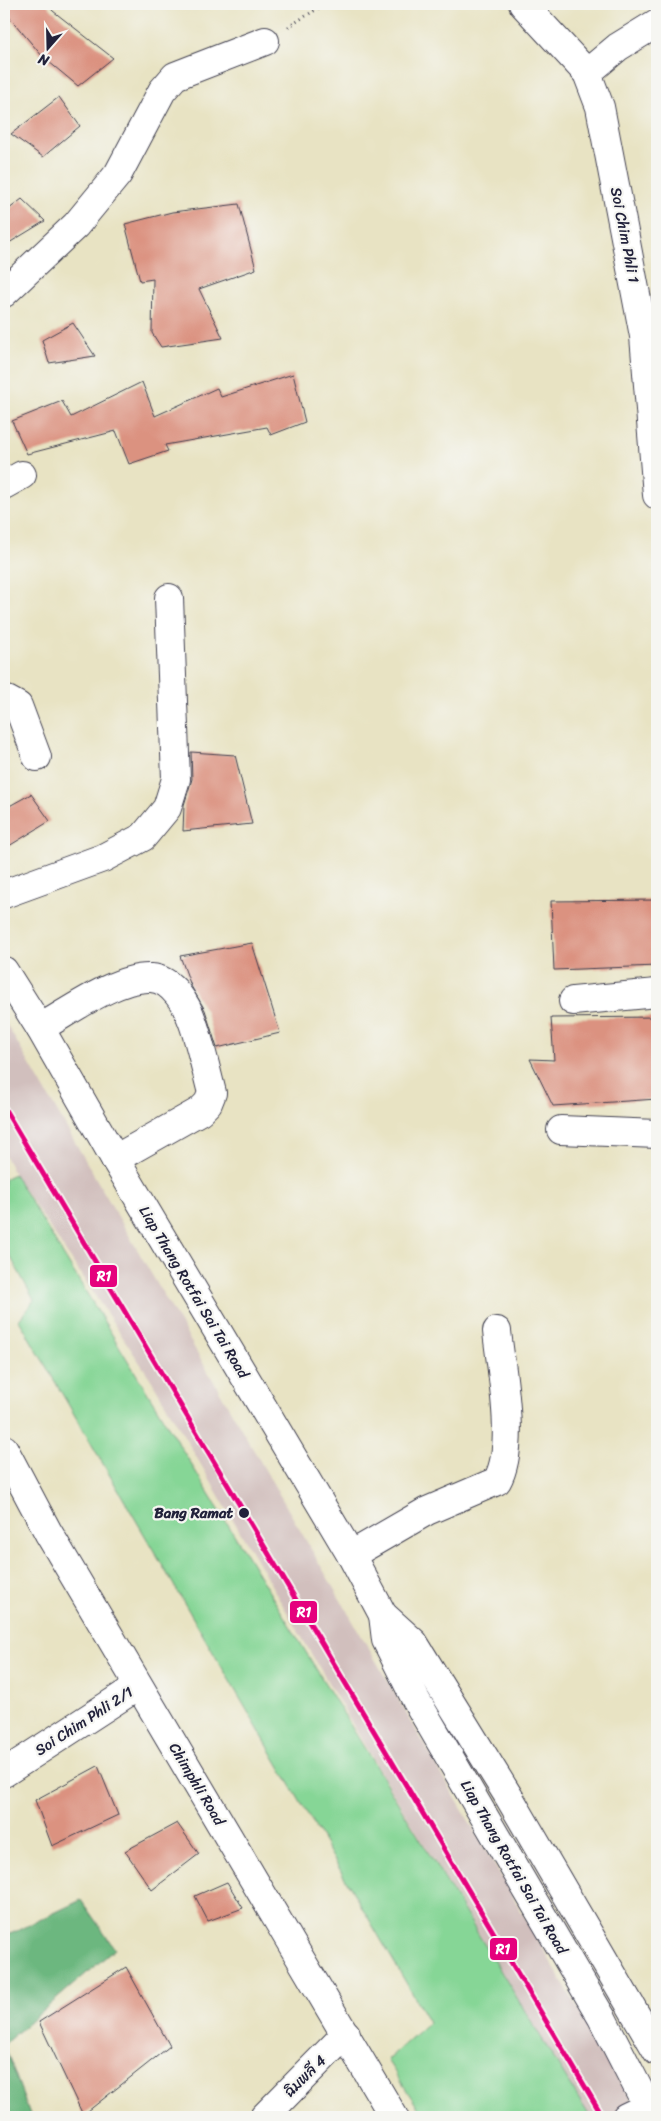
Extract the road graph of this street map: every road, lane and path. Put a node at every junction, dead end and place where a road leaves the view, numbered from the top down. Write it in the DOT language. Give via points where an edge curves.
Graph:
graph roads {
  1 [pos="325,4"];
  2 [pos="523,4"];
  3 [pos="657,23"];
  4 [pos="265,42"];
  5 [pos="588,74"];
  6 [pos="4,293"];
  7 [pos="651,336"];
  8 [pos="657,495"];
  9 [pos="169,598"];
  10 [pos="4,700"];
  11 [pos="37,757"];
  12 [pos="4,894"];
  13 [pos="4,971"];
  14 [pos="657,993"];
  15 [pos="573,1001"];
  16 [pos="40,1028"];
  17 [pos="560,1130"];
  18 [pos="657,1134"];
  19 [pos="115,1160"];
  20 [pos="497,1331"];
  21 [pos="4,1449"];
  22 [pos="351,1555"];
  23 [pos="383,1615"];
  24 [pos="138,1686"];
  25 [pos="4,1773"];
  26 [pos="346,2034"];
  27 [pos="657,2051"];
  28 [pos="646,2111"];
  29 [pos="264,2117"];
  30 [pos="394,2117"];
  1 -- 4 [label="path"];
  2 -- 5 [label="street, Soi Chim Phli 1"];
  3 -- 5 [label="street" via="618,47"];
  4 -- 6 [label="street" via="175,76 162,91 118,174 76,224"];
  5 -- 7 [label="street, Soi Chim Phli 1" via="600,107"];
  7 -- 8 [label="street, Soi Chim Phli 1"];
  9 -- 12 [label="street" via="176,779 167,808 142,837 103,858"];
  10 -- 11 [label="street" via="18,706"];
  13 -- 16 [label="street, Liap Thang Rotfai Sai Tai Road"];
  14 -- 15 [label="street"];
  16 -- 19 [label="street, Liap Thang Rotfai Sai Tai Road"];
  16 -- 19 [label="street" via="125,982 151,978 164,981 175,990 192,1021 212,1093 200,1111"];
  17 -- 18 [label="street"];
  19 -- 22 [label="street, Liap Thang Rotfai Sai Tai Road"];
  20 -- 22 [label="street" via="506,1419 506,1456 497,1481 427,1511"];
  21 -- 24 [label="street, Chimphli Road" via="48,1532"];
  22 -- 23 [label="street, Liap Thang Rotfai Sai Tai Road"];
  23 -- 27 [label="street, Liap Thang Rotfai Sai Tai Road" via="414,1643"];
  23 -- 28 [label="street, Liap Thang Rotfai Sai Tai Road" via="386,1640 416,1700 602,2018"];
  24 -- 25 [label="street, Soi Chim Phli 2/1"];
  24 -- 26 [label="street, Chimphli Road"];
  26 -- 29 [label="street, ฉิมพลี 4"];
  26 -- 30 [label="street, Chimphli Road"];
}
